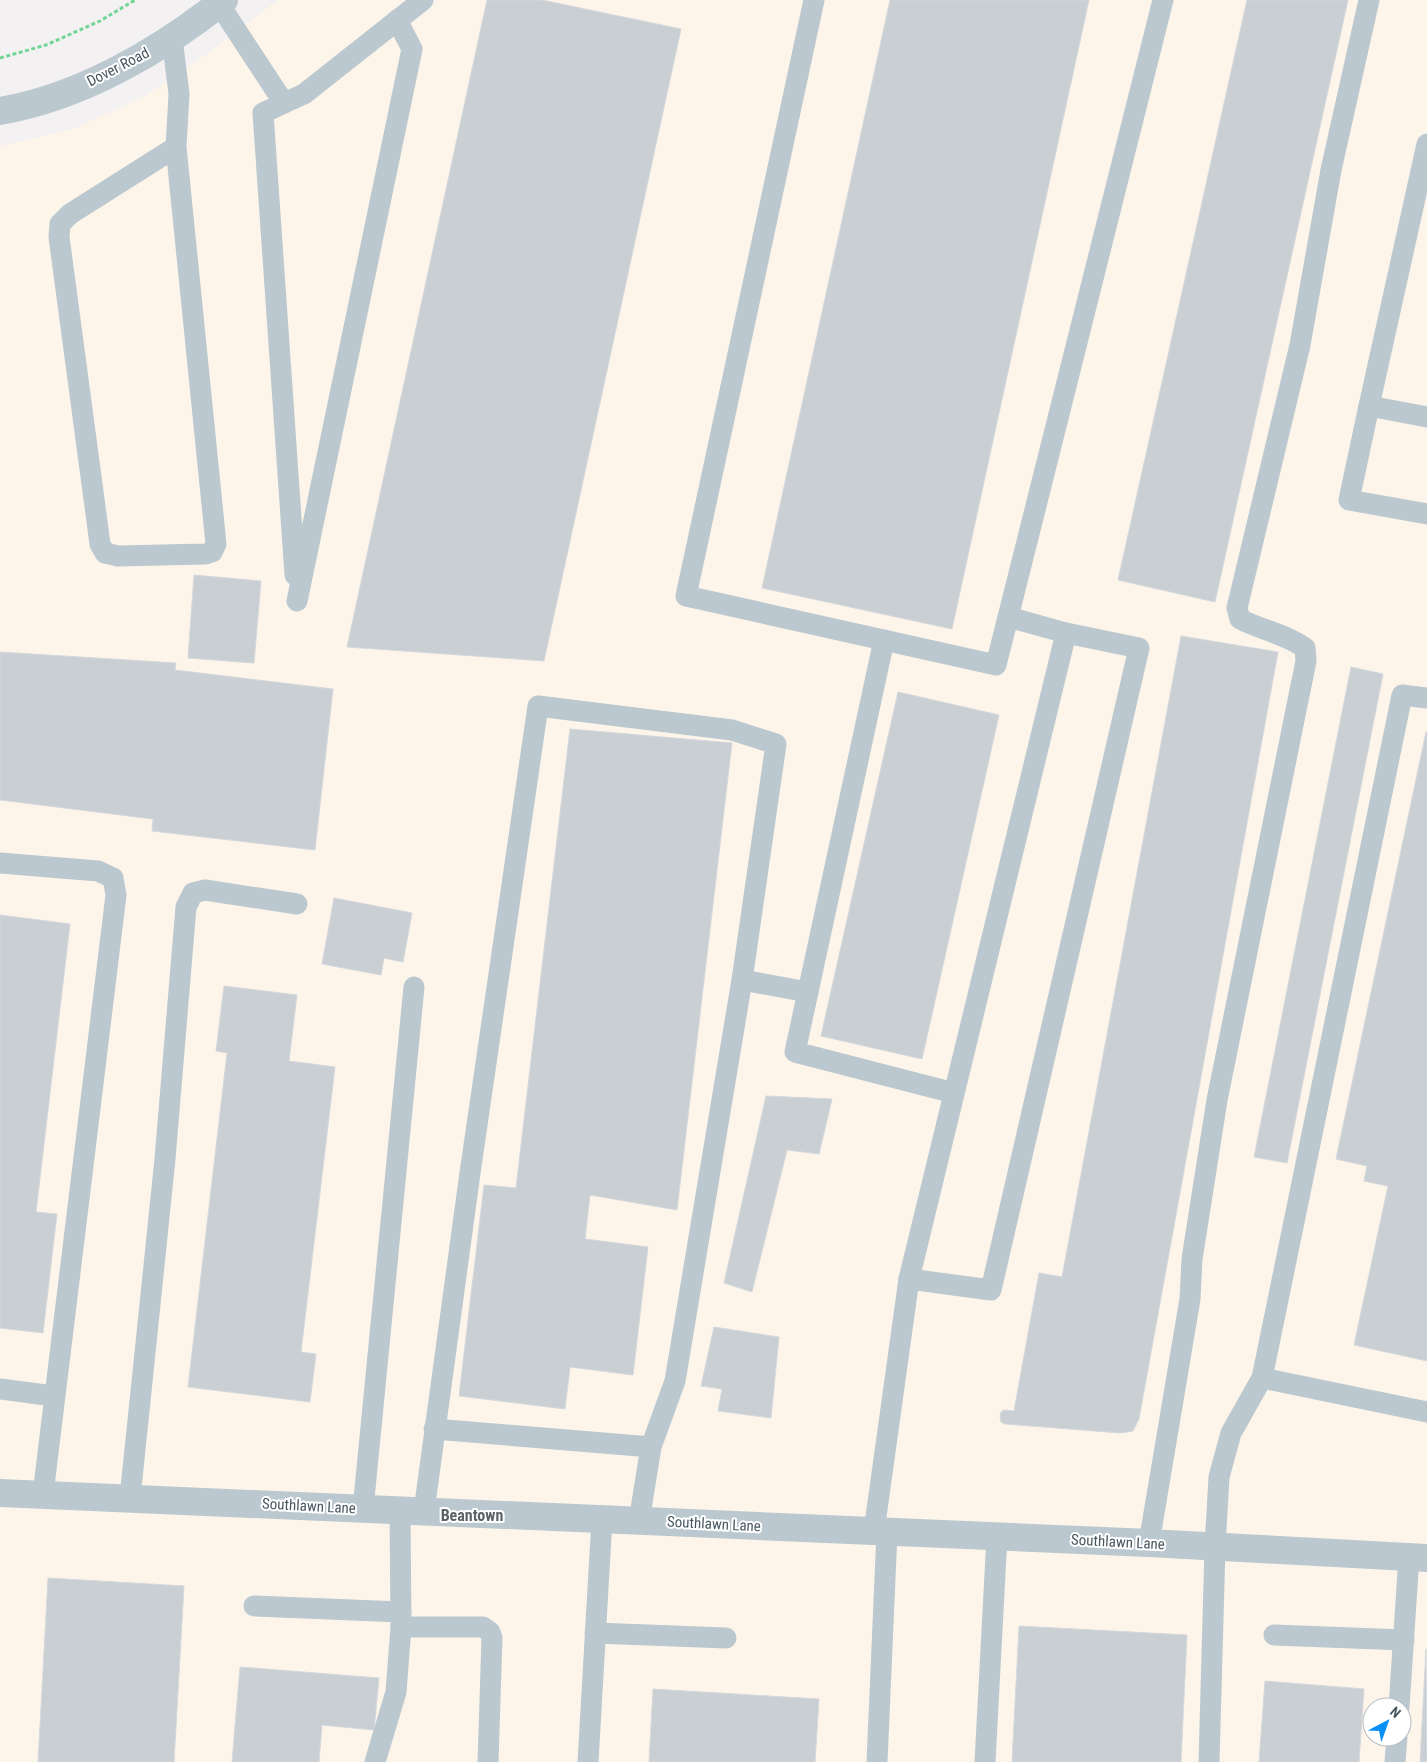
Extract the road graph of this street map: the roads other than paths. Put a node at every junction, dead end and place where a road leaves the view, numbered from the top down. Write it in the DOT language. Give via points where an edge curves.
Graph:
graph roads {
  1 [pos="423,0"];
  2 [pos="814,0"];
  3 [pos="1163,0"];
  4 [pos="1369,0"];
  5 [pos="222,2"];
  6 [pos="397,20"];
  7 [pos="172,38"];
  8 [pos="284,103"];
  9 [pos="0,111"];
  10 [pos="1427,144"];
  11 [pos="176,147"];
  12 [pos="1369,406"];
  13 [pos="1427,417"];
  14 [pos="1427,514"];
  15 [pos="1008,617"];
  16 [pos="1066,633"];
  17 [pos="884,640"];
  18 [pos="1427,698"];
  19 [pos="0,863"];
  20 [pos="297,904"];
  21 [pos="742,980"];
  22 [pos="414,987"];
  23 [pos="808,992"];
  24 [pos="954,1093"];
  25 [pos="909,1279"];
  26 [pos="1262,1378"];
  27 [pos="0,1389"];
  28 [pos="54,1396"];
  29 [pos="1427,1412"];
  30 [pos="434,1428"];
  31 [pos="651,1447"];
  32 [pos="0,1493"];
  33 [pos="43,1494"];
  34 [pos="130,1498"];
  35 [pos="364,1508"];
  36 [pos="412,1511"];
  37 [pos="602,1519"];
  38 [pos="639,1521"];
  39 [pos="880,1532"];
  40 [pos="997,1536"];
  41 [pos="1149,1543"];
  42 [pos="1215,1547"];
  43 [pos="1418,1558"];
  44 [pos="254,1606"];
  45 [pos="401,1619"];
  46 [pos="595,1633"];
  47 [pos="1274,1636"];
  48 [pos="726,1638"];
  49 [pos="1404,1640"];
  50 [pos="1400,1697"];
  51 [pos="1396,1747"];
  52 [pos="375,1762"];
  53 [pos="488,1762"];
  54 [pos="588,1762"];
  55 [pos="877,1762"];
  56 [pos="985,1762"];
  57 [pos="1208,1762"];
  58 [pos="1395,1762"];
  1 -- 6 [label="lane"];
  2 -- 17 [label="lane" via="686,596"];
  3 -- 15 [label="lane"];
  4 -- 41 [label="lane" via="1331,170 1300,345 1237,608 1240,619 1305,648 1306,661 1217,1100 1192,1259 1190,1300"];
  5 -- 7 [label="street, Dover Road"];
  5 -- 8 [label="lane"];
  6 -- 8 [label="lane" via="304,94"];
  6 -- 8 [label="lane" via="412,49 297,601 263,113"];
  7 -- 9 [label="street, Dover Road" via="126,65 78,87 45,100"];
  7 -- 11 [label="lane" via="179,94"];
  10 -- 12 [label="lane"];
  11 -- 11 [label="lane" via="216,544 212,552 205,554 118,556 105,553 100,544 60,224 70,214"];
  12 -- 13 [label="lane"];
  12 -- 14 [label="lane" via="1350,500"];
  15 -- 16 [label="lane"];
  15 -- 17 [label="lane" via="996,666"];
  16 -- 24 [label="lane"];
  16 -- 25 [label="lane" via="1139,648 991,1290"];
  17 -- 23 [label="lane"];
  18 -- 26 [label="lane" via="1402,695"];
  19 -- 28 [label="lane" via="98,871 113,878 116,895"];
  20 -- 34 [label="lane" via="205,890 193,893 186,907 165,1159"];
  21 -- 23 [label="lane"];
  21 -- 30 [label="lane" via="776,744 732,730 538,706"];
  21 -- 31 [label="lane" via="675,1381"];
  22 -- 35 [label="lane"];
  23 -- 24 [label="lane" via="795,1052"];
  24 -- 25 [label="lane"];
  25 -- 39 [label="lane"];
  26 -- 29 [label="lane"];
  26 -- 42 [label="lane" via="1232,1433 1219,1477"];
  27 -- 28 [label="lane"];
  28 -- 33 [label="lane"];
  30 -- 31 [label="lane"];
  30 -- 36 [label="lane"];
  31 -- 38 [label="lane"];
  32 -- 33 [label="street, Southlawn Lane"];
  33 -- 34 [label="street, Southlawn Lane"];
  34 -- 35 [label="street, Southlawn Lane"];
  35 -- 36 [label="street, Southlawn Lane"];
  36 -- 37 [label="street, Southlawn Lane"];
  36 -- 45 [label="lane"];
  37 -- 38 [label="street, Southlawn Lane"];
  37 -- 46 [label="lane"];
  38 -- 39 [label="street, Southlawn Lane"];
  39 -- 40 [label="street, Southlawn Lane"];
  39 -- 55 [label="lane"];
  40 -- 41 [label="street, Southlawn Lane"];
  40 -- 56 [label="lane"];
  41 -- 42 [label="street, Southlawn Lane"];
  42 -- 43 [label="street, Southlawn Lane"];
  42 -- 57 [label="lane"];
  43 -- 49 [label="lane"];
  44 -- 45 [label="lane"];
  45 -- 52 [label="lane" via="396,1692"];
  45 -- 53 [label="lane" via="483,1627 490,1632"];
  46 -- 48 [label="lane"];
  46 -- 54 [label="lane"];
  47 -- 49 [label="lane"];
  49 -- 50 [label="lane"];
  51 -- 58 [label="lane"];
}
